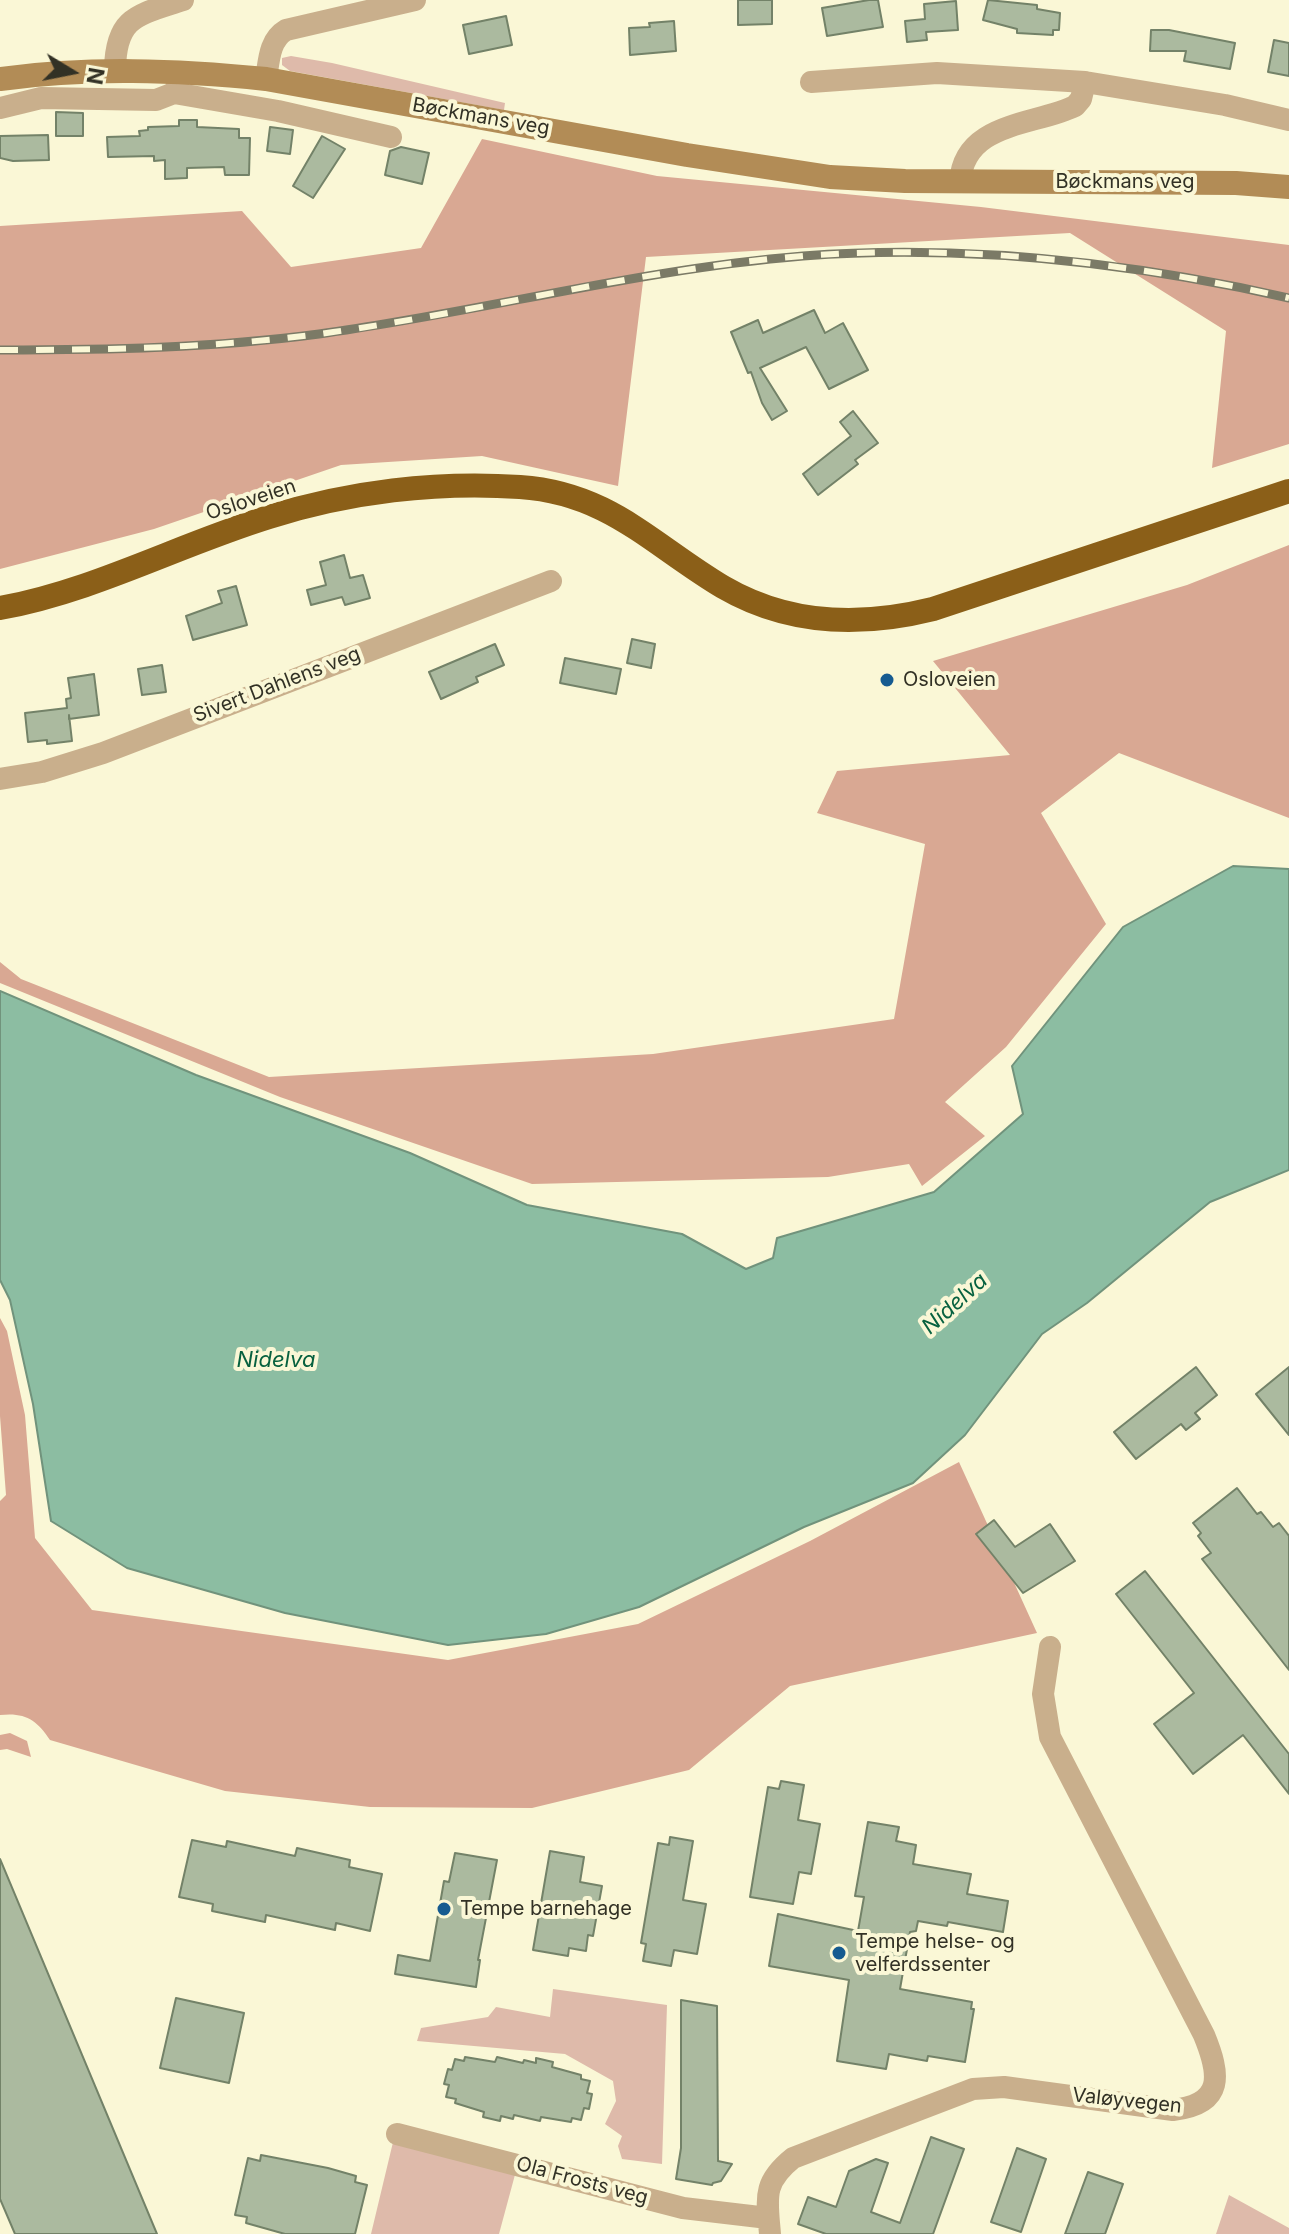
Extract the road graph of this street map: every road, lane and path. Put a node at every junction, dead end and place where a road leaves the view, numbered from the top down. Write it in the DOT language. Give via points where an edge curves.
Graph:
graph roads {
  1 [pos="183,0"];
  2 [pos="415,0"];
  3 [pos="115,69"];
  4 [pos="0,79"];
  5 [pos="266,79"];
  6 [pos="177,82"];
  7 [pos="811,82"];
  8 [pos="1085,82"];
  9 [pos="0,108"];
  10 [pos="1289,120"];
  11 [pos="391,137"];
  12 [pos="960,182"];
  13 [pos="1289,187"];
  14 [pos="1289,491"];
  15 [pos="551,581"];
  16 [pos="0,608"];
  17 [pos="0,779"];
  18 [pos="1050,1647"];
  19 [pos="397,2134"];
  20 [pos="769,2226"];
  1 -- 3 [label="street" via="147,12 122,30"];
  2 -- 5 [label="street" via="286,30 271,47"];
  3 -- 4 [label="main road, Bøckmans veg"];
  3 -- 6 [label="main road, Bøckmans veg"];
  5 -- 6 [label="main road, Bøckmans veg"];
  5 -- 12 [label="main road, Bøckmans veg" via="787,172"];
  6 -- 9 [label="street" via="156,100 41,98"];
  6 -- 11 [label="street"];
  7 -- 8 [label="street" via="937,73"];
  8 -- 10 [label="street"];
  8 -- 12 [label="street" via="1075,106 982,138 966,158"];
  12 -- 13 [label="main road, Bøckmans veg"];
  14 -- 16 [label="highway, Osloveien" via="933,609 862,622 802,616 755,603 589,502 548,490 485,485 417,489 304,507 95,582"];
  15 -- 17 [label="street, Sivert Dahlens veg" via="103,753"];
  18 -- 20 [label="street, Valøyvegen" via="1043,1694 1050,1737 1204,2035 1212,2054 1214,2087 1193,2108 1173,2110 1004,2087 973,2089 793,2158 769,2185"];
  19 -- 20 [label="street, Ola Frosts veg"];
}
